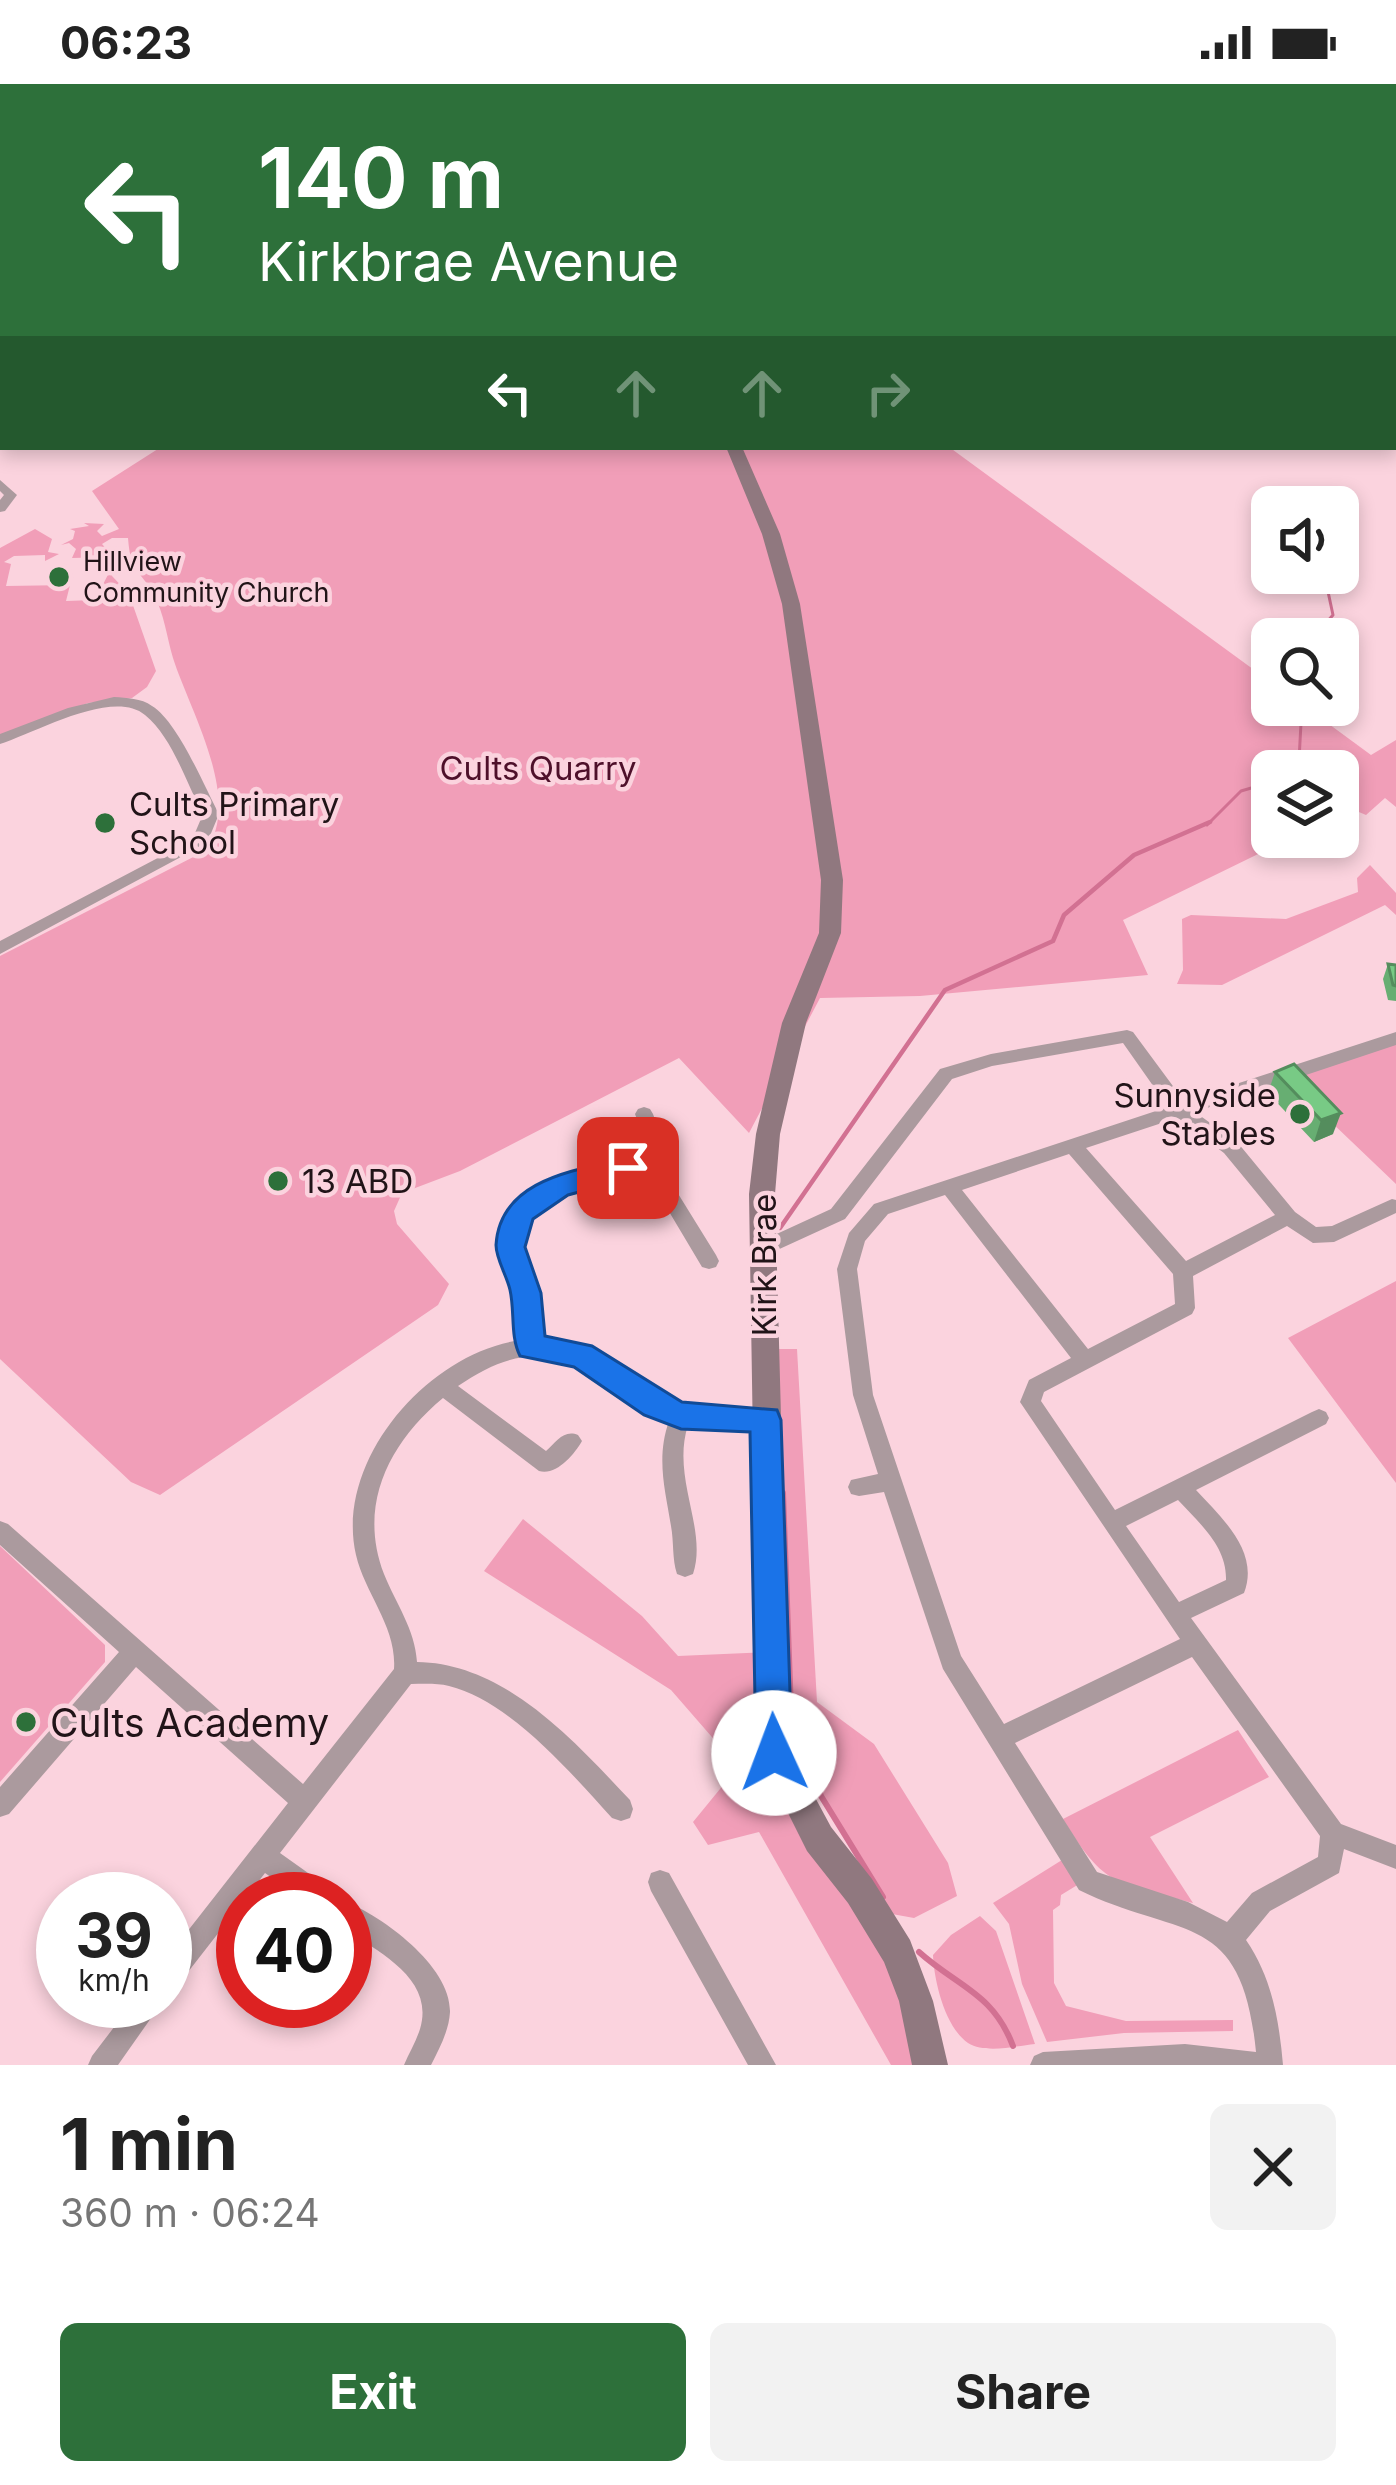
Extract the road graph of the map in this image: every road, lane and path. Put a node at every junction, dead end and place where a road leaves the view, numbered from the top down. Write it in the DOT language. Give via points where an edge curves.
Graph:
graph roads {
  1 [pos="735,450"];
  2 [pos="0,484"];
  3 [pos="0,508"];
  4 [pos="0,739"];
  5 [pos="0,948"];
  6 [pos="1396,1038"];
  7 [pos="1180,1111"];
  8 [pos="644,1114"];
  9 [pos="1074,1147"];
  10 [pos="654,1172"];
  11 [pos="949,1187"];
  12 [pos="1392,1205"];
  13 [pos="1288,1217"];
  14 [pos="763,1250"];
  15 [pos="711,1251"];
  16 [pos="1183,1272"];
  17 [pos="531,1347"];
  18 [pos="1084,1360"];
  19 [pos="443,1386"];
  20 [pos="681,1416"];
  21 [pos="1319,1418"];
  22 [pos="765,1420"];
  23 [pos="571,1441"];
  24 [pos="890,1481"];
  25 [pos="860,1487"];
  26 [pos="1181,1488"];
  27 [pos="1112,1522"];
  28 [pos="0,1531"];
  29 [pos="686,1567"];
  30 [pos="1175,1615"];
  31 [pos="1196,1642"];
  32 [pos="134,1652"];
  33 [pos="405,1672"];
  34 [pos="998,1739"];
  35 [pos="304,1801"];
  36 [pos="0,1805"];
  37 [pos="621,1809"];
  38 [pos="1333,1834"];
  39 [pos="261,1855"];
  40 [pos="1396,1857"];
  41 [pos="285,1872"];
  42 [pos="660,1882"];
  43 [pos="372,1934"];
  44 [pos="1229,1940"];
  45 [pos="192,1946"];
  46 [pos="129,2028"];
  47 [pos="755,2062"];
  48 [pos="1131,2062"];
  49 [pos="101,2065"];
  50 [pos="417,2065"];
  51 [pos="930,2065"];
  52 [pos="1043,2065"];
  53 [pos="1256,2065"];
  54 [pos="1270,2065"];
  1 -- 14 [label="street, Kirk Brae" via="791,604 832,880 830,933 794,1023 768,1134"];
  2 -- 3 [label="street" via="11,495"];
  4 -- 5 [label="street" via="88,706 136,703 153,714 211,814 199,843"];
  6 -- 7 [label="street"];
  7 -- 9 [label="street"];
  7 -- 13 [label="street" via="1231,1148"];
  7 -- 14 [label="street" via="1127,1036 946,1075 838,1214"];
  8 -- 10 [label="street" via="660,1158"];
  9 -- 11 [label="street"];
  9 -- 16 [label="street"];
  10 -- 15 [label="street"];
  10 -- 17 [label="street" via="628,1168 560,1186 520,1215 511,1247"];
  11 -- 18 [label="street"];
  11 -- 24 [label="street" via="881,1209 848,1256 859,1378"];
  12 -- 13 [label="street" via="1334,1234 1313,1235"];
  13 -- 16 [label="street"];
  14 -- 22 [label="street, Kirk Brae"];
  16 -- 18 [label="street" via="1185,1308"];
  17 -- 19 [label="street" via="481,1358"];
  17 -- 20 [label="street" via="581,1355"];
  18 -- 27 [label="street" via="1036,1386 1030,1402"];
  19 -- 23 [label="street" via="547,1464"];
  19 -- 33 [label="street" via="406,1419 365,1493 369,1563 407,1651"];
  20 -- 22 [label="street"];
  20 -- 29 [label="street" via="669,1462"];
  21 -- 26 [label="street"];
  22 -- 51 [label="street, Kirk Brae" via="774,1753 819,1840 898,1952"];
  24 -- 25 [label="street"];
  24 -- 34 [label="street" via="951,1661"];
  26 -- 27 [label="street"];
  26 -- 30 [label="street" via="1232,1551 1240,1576 1236,1586"];
  27 -- 30 [label="street"];
  28 -- 32 [label="street"];
  30 -- 31 [label="street"];
  31 -- 34 [label="street"];
  31 -- 38 [label="street"];
  32 -- 35 [label="street"];
  32 -- 36 [label="street"];
  33 -- 35 [label="street"];
  33 -- 37 [label="street" via="452,1676 497,1700 542,1731"];
  34 -- 44 [label="street" via="1088,1881 1201,1920"];
  35 -- 39 [label="street"];
  38 -- 40 [label="street"];
  38 -- 44 [label="street" via="1330,1864 1261,1902"];
  39 -- 41 [label="street"];
  39 -- 45 [label="street"];
  42 -- 47 [label="street"];
  43 -- 50 [label="street" via="424,1970 436,1991 439,2018"];
  44 -- 54 [label="street" via="1258,1983"];
  46 -- 49 [label="street"];
  48 -- 52 [label="street"];
  48 -- 53 [label="street" via="1185,2057"];
}
